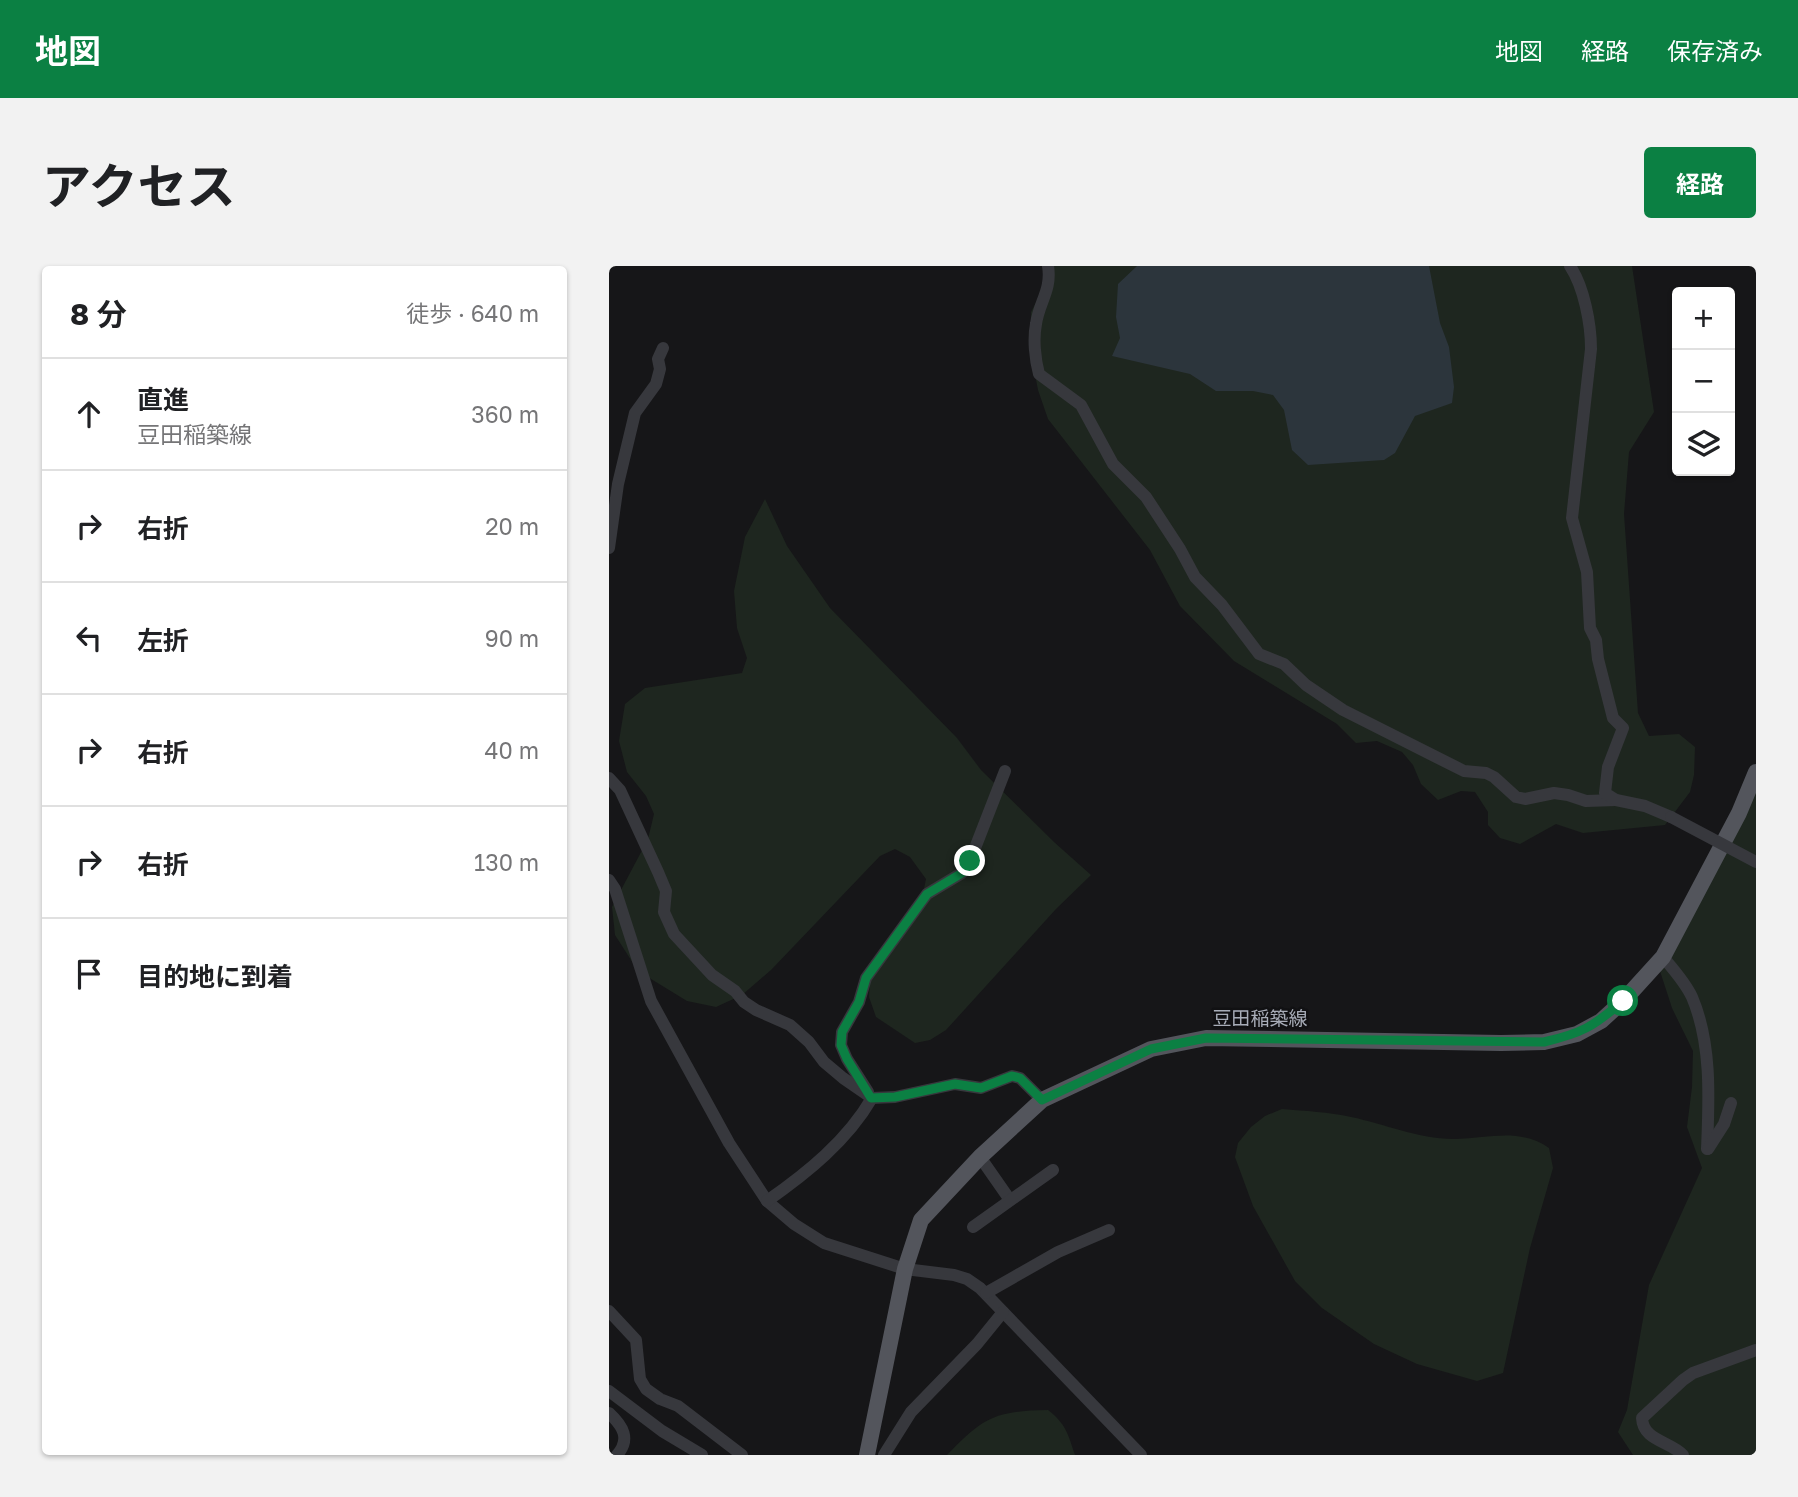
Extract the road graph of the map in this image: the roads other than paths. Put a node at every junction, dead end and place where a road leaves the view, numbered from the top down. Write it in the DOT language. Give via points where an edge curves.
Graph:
graph roads {
  1 [pos="1048,266"];
  2 [pos="1570,266"];
  3 [pos="663,348"];
  4 [pos="609,548"];
  5 [pos="1005,771"];
  6 [pos="1756,772"];
  7 [pos="609,778"];
  8 [pos="1616,800"];
  9 [pos="1756,862"];
  10 [pos="609,880"];
  11 [pos="1663,957"];
  12 [pos="871,1098"];
  13 [pos="1042,1100"];
  14 [pos="1731,1103"];
  15 [pos="980,1157"];
  16 [pos="1053,1170"];
  17 [pos="1010,1200"];
  18 [pos="767,1201"];
  19 [pos="973,1227"];
  20 [pos="1109,1230"];
  21 [pos="905,1269"];
  22 [pos="986,1293"];
  23 [pos="609,1311"];
  24 [pos="1003,1312"];
  25 [pos="1756,1350"];
  26 [pos="609,1391"];
  27 [pos="609,1413"];
  28 [pos="617,1455"];
  29 [pos="702,1455"];
  30 [pos="741,1455"];
  31 [pos="867,1455"];
  32 [pos="884,1455"];
  33 [pos="1141,1455"];
  34 [pos="1683,1455"];
  1 -- 8 [label="street" via="1049,286 1035,324 1038,374 1081,405 1113,464 1146,497 1195,577 1259,654 1284,664 1343,710 1464,771 1494,777 1516,797 1554,793 1585,801"];
  2 -- 8 [label="street" via="1591,325 1572,518 1587,572 1590,628 1613,718 1623,729 1606,780 1605,793"];
  3 -- 4 [label="street" via="656,384 635,413"];
  5 -- 12 [label="street" via="970,861 962,873 927,894 866,978 842,1032 847,1059"];
  6 -- 11 [label="main road, 豆田稲築線"];
  7 -- 12 [label="street" via="643,836 666,891 664,912 681,943 744,1002 790,1025 824,1062"];
  8 -- 9 [label="street, bridge" via="1671,817"];
  10 -- 18 [label="street" via="651,1001 729,1143"];
  11 -- 13 [label="main road, 豆田稲築線" via="1601,1021 1577,1034 1544,1042 1206,1038 1151,1049"];
  11 -- 14 [label="street" via="1691,996 1703,1035 1709,1091 1707,1149 1724,1124"];
  12 -- 13 [label="street" via="955,1084 981,1088 1012,1076"];
  12 -- 18 [label="street" via="860,1119 811,1168"];
  13 -- 15 [label="main road, 豆田稲築線"];
  15 -- 17 [label="street"];
  15 -- 21 [label="main road, 豆田稲築線" via="921,1220"];
  16 -- 17 [label="street"];
  17 -- 19 [label="street"];
  18 -- 21 [label="street" via="824,1243"];
  20 -- 22 [label="street" via="1058,1252"];
  21 -- 22 [label="street" via="954,1275"];
  21 -- 31 [label="main road, 豆田稲築線"];
  22 -- 24 [label="street"];
  23 -- 30 [label="street" via="636,1340 640,1379 646,1389 678,1405"];
  24 -- 32 [label="street" via="911,1412"];
  24 -- 33 [label="street"];
  25 -- 34 [label="street" via="1693,1373 1642,1418 1648,1434"];
  26 -- 29 [label="street"];
  27 -- 28 [label="street" via="625,1433"];
}
